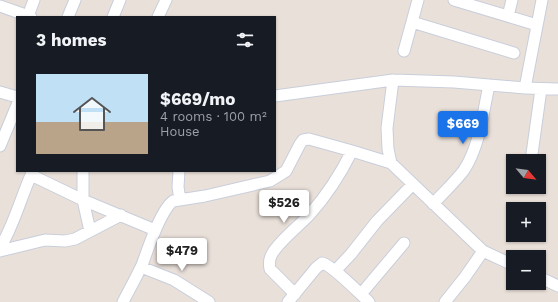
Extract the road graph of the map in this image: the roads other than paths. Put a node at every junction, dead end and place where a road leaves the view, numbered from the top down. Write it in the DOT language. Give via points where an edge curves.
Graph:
graph roads {
  1 [pos="34,0"];
  2 [pos="74,0"];
  3 [pos="120,0"];
  4 [pos="166,0"];
  5 [pos="418,0"];
  6 [pos="454,0"];
  7 [pos="512,0"];
  8 [pos="542,0"];
  9 [pos="0,6"];
  10 [pos="27,16"];
  11 [pos="30,16"];
  12 [pos="68,16"];
  13 [pos="113,16"];
  14 [pos="158,16"];
  15 [pos="508,16"];
  16 [pos="412,22"];
  17 [pos="537,26"];
  18 [pos="404,51"];
  19 [pos="514,53"];
  20 [pos="393,80"];
  21 [pos="488,85"];
  22 [pos="526,88"];
  23 [pos="541,89"];
  24 [pos="558,89"];
  25 [pos="0,92"];
  26 [pos="276,96"];
  27 [pos="16,97"];
  28 [pos="16,106"];
  29 [pos="0,146"];
  30 [pos="352,150"];
  31 [pos="532,154"];
  32 [pos="391,164"];
  33 [pos="83,172"];
  34 [pos="179,172"];
  35 [pos="32,173"];
  36 [pos="412,185"];
  37 [pos="83,200"];
  38 [pos="180,200"];
  39 [pos="432,204"];
  40 [pos="121,215"];
  41 [pos="155,230"];
  42 [pos="90,231"];
  43 [pos="404,243"];
  44 [pos="0,250"];
  45 [pos="483,251"];
  46 [pos="506,262"];
  47 [pos="141,267"];
  48 [pos="335,271"];
  49 [pos="546,280"];
  50 [pos="558,286"];
  51 [pos="360,294"];
  52 [pos="292,298"];
  53 [pos="123,302"];
  54 [pos="209,302"];
  55 [pos="369,302"];
  56 [pos="444,302"];
  1 -- 11 [label="street"];
  2 -- 12 [label="street"];
  3 -- 13 [label="street"];
  4 -- 14 [label="street"];
  5 -- 16 [label="street"];
  6 -- 15 [label="street"];
  7 -- 15 [label="street"];
  8 -- 17 [label="street"];
  9 -- 10 [label="street"];
  15 -- 17 [label="street"];
  16 -- 18 [label="street"];
  16 -- 19 [label="street"];
  17 -- 22 [label="street"];
  20 -- 21 [label="street"];
  20 -- 26 [label="street"];
  20 -- 32 [label="street" via="387,128"];
  21 -- 22 [label="street"];
  21 -- 39 [label="street" via="475,147 464,169"];
  22 -- 23 [label="street"];
  23 -- 24 [label="street"];
  23 -- 31 [label="street"];
  25 -- 27 [label="street"];
  28 -- 29 [label="street"];
  30 -- 32 [label="street"];
  30 -- 38 [label="street" via="315,140 303,140 286,171 270,181"];
  30 -- 52 [label="street" via="327,195 277,247 270,258 270,269"];
  32 -- 36 [label="street"];
  33 -- 37 [label="street"];
  34 -- 38 [label="street"];
  35 -- 37 [label="street"];
  35 -- 44 [label="street" via="13,224"];
  36 -- 39 [label="street"];
  36 -- 48 [label="street" via="377,221"];
  37 -- 40 [label="street"];
  37 -- 42 [label="street"];
  38 -- 41 [label="street" via="169,204"];
  39 -- 45 [label="street"];
  40 -- 41 [label="street"];
  40 -- 42 [label="street"];
  41 -- 47 [label="street"];
  42 -- 44 [label="street" via="75,239 45,240"];
  43 -- 51 [label="street"];
  45 -- 46 [label="street"];
  45 -- 56 [label="street"];
  47 -- 53 [label="street"];
  47 -- 54 [label="street" via="174,280"];
  48 -- 51 [label="street"];
  48 -- 52 [label="street" via="325,264 320,264"];
  49 -- 50 [label="street"];
  51 -- 55 [label="street"];
}
